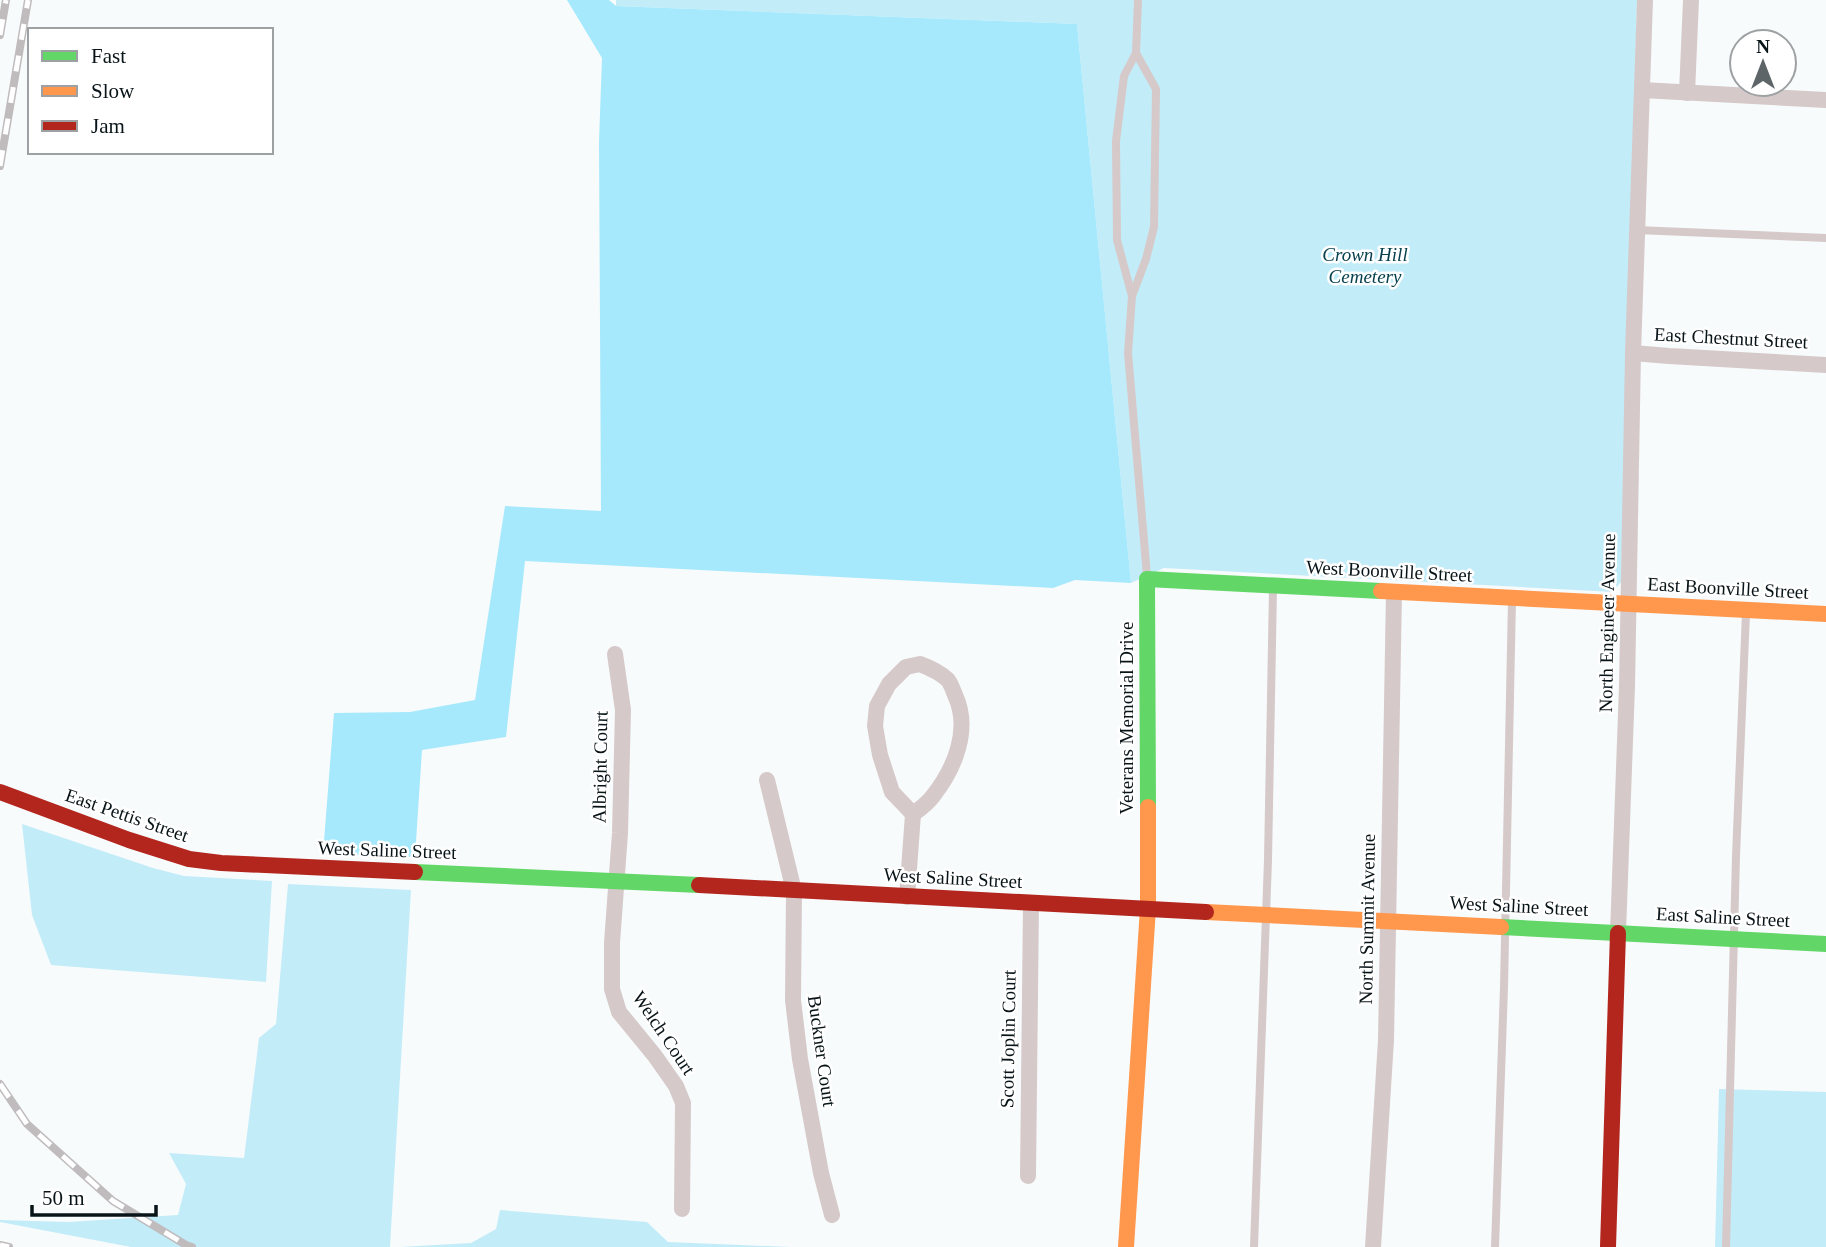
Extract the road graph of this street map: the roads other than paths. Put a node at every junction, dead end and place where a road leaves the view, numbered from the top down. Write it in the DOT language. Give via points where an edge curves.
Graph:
graph roads {
  1 [pos="1138,0"];
  2 [pos="1645,0"];
  3 [pos="1691,0"];
  4 [pos="1136,53"];
  5 [pos="1642,90"];
  6 [pos="1688,93"];
  7 [pos="1826,100"];
  8 [pos="1637,230"];
  9 [pos="1826,238"];
  10 [pos="1132,296"];
  11 [pos="1633,353"];
  12 [pos="1826,365"];
  13 [pos="1147,579"];
  14 [pos="1273,586"];
  15 [pos="1394,592"];
  16 [pos="1511,598"];
  17 [pos="1628,604"];
  18 [pos="1747,610"];
  19 [pos="1826,614"];
  20 [pos="615,654"];
  21 [pos="767,780"];
  22 [pos="0,792"];
  23 [pos="913,814"];
  24 [pos="285,866"];
  25 [pos="616,881"];
  26 [pos="794,891"];
  27 [pos="907,897"];
  28 [pos="1031,903"];
  29 [pos="1148,908"];
  30 [pos="1266,914"];
  31 [pos="1388,920"];
  32 [pos="1505,927"];
  33 [pos="1618,933"];
  34 [pos="1734,939"];
  35 [pos="1826,944"];
  36 [pos="1028,1176"];
  37 [pos="682,1209"];
  38 [pos="832,1215"];
  39 [pos="1126,1247"];
  40 [pos="1254,1247"];
  41 [pos="1373,1247"];
  42 [pos="1495,1247"];
  43 [pos="1608,1247"];
  44 [pos="1726,1247"];
  1 -- 4 [label="lane, Veterans Memorial Drive"];
  2 -- 5 [label="street, North Engineer Avenue"];
  3 -- 6 [label="street"];
  4 -- 10 [label="lane, Veterans Memorial Drive" via="1124,76 1116,141 1116,240"];
  4 -- 10 [label="lane, Veterans Memorial Drive" via="1156,89 1154,227"];
  5 -- 6 [label="street"];
  5 -- 8 [label="street, North Engineer Avenue"];
  6 -- 7 [label="street"];
  8 -- 9 [label="lane"];
  8 -- 11 [label="street, North Engineer Avenue"];
  10 -- 13 [label="lane, Veterans Memorial Drive" via="1128,353"];
  11 -- 12 [label="street, East Chestnut Street"];
  11 -- 17 [label="street, North Engineer Avenue"];
  13 -- 14 [label="street, West Boonville Street"];
  13 -- 29 [label="street, Veterans Memorial Drive"];
  14 -- 15 [label="street, West Boonville Street"];
  14 -- 30 [label="lane"];
  15 -- 16 [label="street, West Boonville Street"];
  15 -- 31 [label="street, North Summit Avenue"];
  16 -- 17 [label="street, West Boonville Street"];
  16 -- 32 [label="lane"];
  17 -- 18 [label="street, East Boonville Street"];
  17 -- 33 [label="street, North Engineer Avenue"];
  18 -- 19 [label="street, East Boonville Street"];
  18 -- 34 [label="lane"];
  20 -- 25 [label="street, Albright Court" via="623,710"];
  21 -- 26 [label="street, Buckner Court"];
  22 -- 24 [label="street, East Pettis Street" via="188,859"];
  23 -- 23 [label="street" via="932,798 950,770 962,726 961,708 949,681 920,663 906,667 889,684 877,706 874,726 892,792"];
  23 -- 27 [label="street"];
  24 -- 25 [label="street, West Saline Street"];
  25 -- 26 [label="street, West Saline Street"];
  25 -- 37 [label="street, Welch Court" via="612,989 619,1012 655,1056 683,1103"];
  26 -- 27 [label="street, West Saline Street"];
  26 -- 38 [label="street, Buckner Court" via="793,1000 800,1059"];
  27 -- 28 [label="street, West Saline Street"];
  28 -- 29 [label="street, West Saline Street"];
  28 -- 36 [label="street, Scott Joplin Court"];
  29 -- 30 [label="street, West Saline Street"];
  29 -- 39 [label="street, Veterans Memorial Drive"];
  30 -- 31 [label="street, West Saline Street"];
  30 -- 40 [label="lane"];
  31 -- 32 [label="street, West Saline Street"];
  31 -- 41 [label="street, North Summit Avenue" via="1386,1040"];
  32 -- 33 [label="street, West Saline Street"];
  32 -- 42 [label="lane"];
  33 -- 34 [label="street, East Saline Street"];
  33 -- 43 [label="street, North Engineer Avenue"];
  34 -- 35 [label="street, East Saline Street"];
  34 -- 44 [label="lane"];
}
